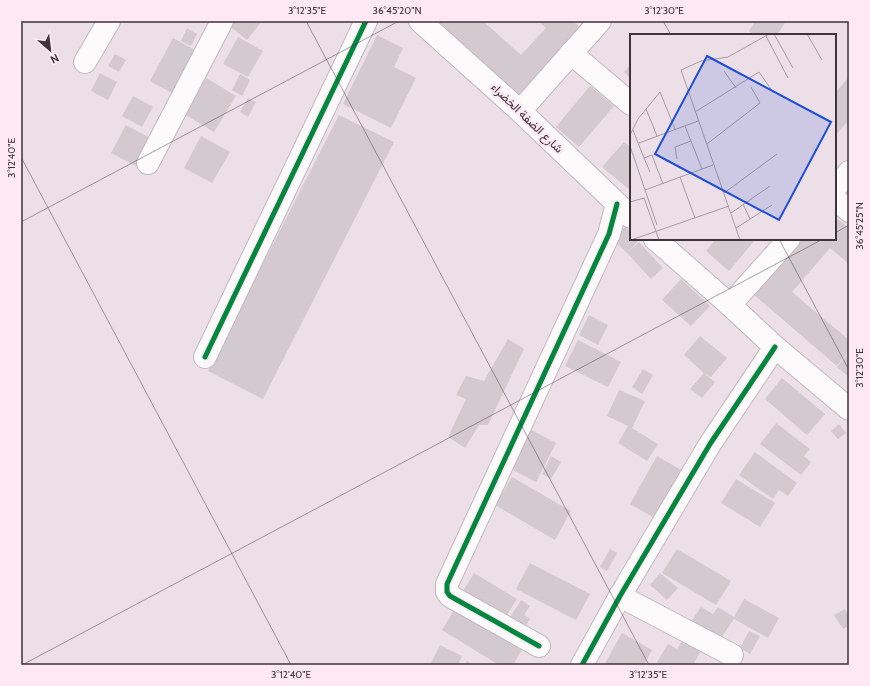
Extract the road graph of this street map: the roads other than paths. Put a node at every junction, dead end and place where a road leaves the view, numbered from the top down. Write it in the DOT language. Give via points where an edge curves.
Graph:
graph roads {
  1 [pos="109,21"];
  2 [pos="222,21"];
  3 [pos="366,21"];
  4 [pos="420,21"];
  5 [pos="600,21"];
  6 [pos="572,53"];
  7 [pos="85,62"];
  8 [pos="630,103"];
  9 [pos="520,111"];
  10 [pos="148,163"];
  11 [pos="849,172"];
  12 [pos="836,187"];
  13 [pos="836,200"];
  14 [pos="624,211"];
  15 [pos="849,212"];
  16 [pos="656,240"];
  17 [pos="788,240"];
  18 [pos="730,305"];
  19 [pos="774,347"];
  20 [pos="205,356"];
  21 [pos="849,409"];
  22 [pos="620,596"];
  23 [pos="539,646"];
  24 [pos="732,656"];
  25 [pos="582,665"];
  1 -- 7 [label="street"];
  2 -- 10 [label="street"];
  3 -- 20 [label="street"];
  4 -- 9 [label="street, شارع الضفة الخضراء"];
  5 -- 6 [label="street"];
  6 -- 8 [label="street"];
  6 -- 9 [label="street"];
  9 -- 14 [label="street, شارع الضفة الخضراء"];
  11 -- 12 [label="street"];
  13 -- 15 [label="street"];
  14 -- 23 [label="street" via="609,234 446,584 450,596"];
  16 -- 18 [label="street"];
  17 -- 18 [label="street"];
  18 -- 19 [label="street"];
  19 -- 21 [label="street"];
  19 -- 22 [label="street" via="710,444"];
  22 -- 24 [label="street"];
  22 -- 25 [label="street"];
}
